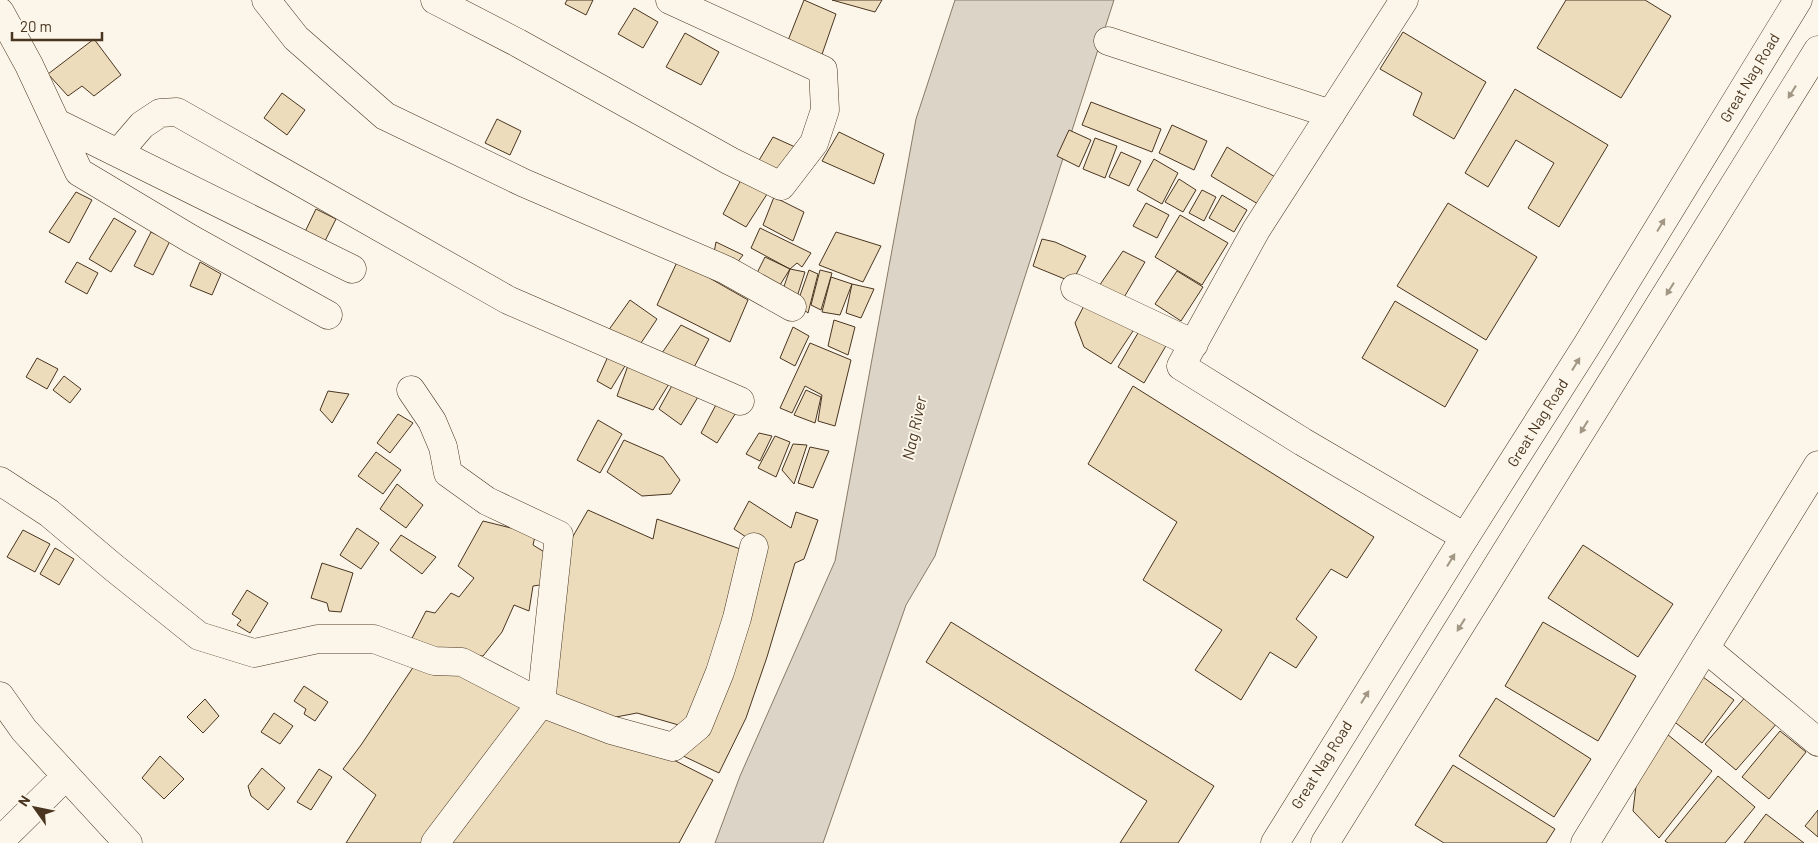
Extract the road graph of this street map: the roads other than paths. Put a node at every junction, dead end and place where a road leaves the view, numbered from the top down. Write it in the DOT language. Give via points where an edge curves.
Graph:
graph roads {
  1 [pos="266,0"];
  2 [pos="434,0"];
  3 [pos="670,0"];
  4 [pos="1404,0"];
  5 [pos="1798,0"];
  6 [pos="0,12"];
  7 [pos="1108,41"];
  8 [pos="1818,50"];
  9 [pos="1331,114"];
  10 [pos="57,123"];
  11 [pos="118,153"];
  12 [pos="352,269"];
  13 [pos="1075,288"];
  14 [pos="792,307"];
  15 [pos="328,315"];
  16 [pos="1194,344"];
  17 [pos="411,390"];
  18 [pos="740,401"];
  19 [pos="1818,465"];
  20 [pos="0,480"];
  21 [pos="1466,537"];
  22 [pos="754,548"];
  23 [pos="1705,648"];
  24 [pos="0,696"];
  25 [pos="541,703"];
  26 [pos="1818,742"];
  27 [pos="66,776"];
  28 [pos="0,841"];
  29 [pos="121,841"];
  30 [pos="1591,841"];
  31 [pos="435,843"];
  32 [pos="1275,843"];
  33 [pos="1325,843"];
  1 -- 14 [label="street" via="296,38 385,116 524,183 726,270"];
  2 -- 3 [label="street" via="781,186 814,143 825,110 824,70"];
  4 -- 9 [label="street"];
  21 -- 5 [label="street, Great Nag Road, one-way" via="1593,337"];
  6 -- 10 [label="street"];
  7 -- 9 [label="street"];
  8 -- 33 [label="street, one-way"];
  9 -- 16 [label="street" via="1256,230"];
  10 -- 11 [label="street"];
  10 -- 15 [label="street" via="79,172"];
  11 -- 12 [label="street"];
  11 -- 18 [label="street" via="142,124 160,113 177,112 508,300"];
  13 -- 16 [label="street"];
  16 -- 21 [label="street" via="1181,366"];
  17 -- 25 [label="street" via="432,420 443,447 448,473 488,501 559,536"];
  19 -- 23 [label="street"];
  20 -- 25 [label="street" via="49,513 112,568 199,636 254,653 318,639 374,639 434,661 462,662"];
  32 -- 21 [label="street, Great Nag Road, one-way"];
  22 -- 25 [label="street" via="720,672 698,726 673,747 611,730"];
  23 -- 26 [label="street"];
  23 -- 30 [label="street"];
  24 -- 27 [label="street" via="24,730"];
  25 -- 31 [label="street"];
  27 -- 28 [label="street"];
  27 -- 29 [label="street"];
}
